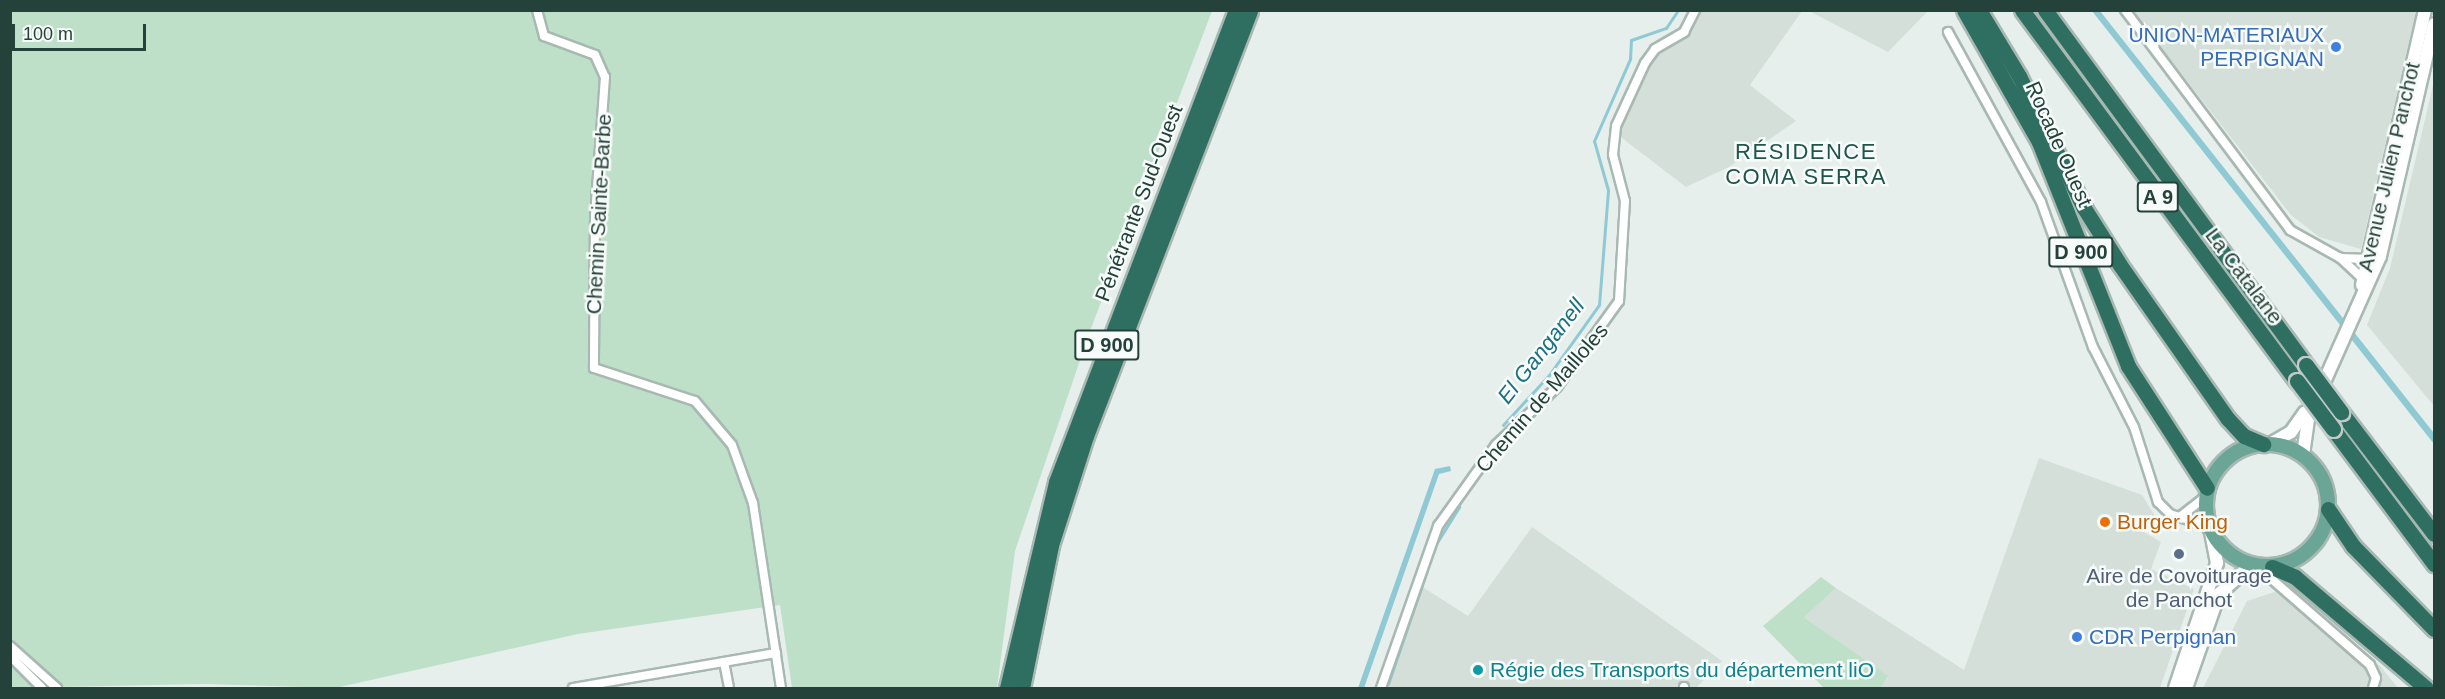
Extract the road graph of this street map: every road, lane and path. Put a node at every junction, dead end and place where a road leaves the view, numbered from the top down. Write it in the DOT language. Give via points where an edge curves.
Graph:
graph roads {
  1 [pos="537,10"];
  2 [pos="1236,10"];
  3 [pos="1250,10"];
  4 [pos="1695,10"];
  5 [pos="1964,10"];
  6 [pos="1979,10"];
  7 [pos="2022,10"];
  8 [pos="2045,10"];
  9 [pos="2125,10"];
  10 [pos="2425,10"];
  11 [pos="2434,24"];
  12 [pos="1948,32"];
  13 [pos="2340,258"];
  14 [pos="2370,259"];
  15 [pos="2364,280"];
  16 [pos="2350,323"];
  17 [pos="2339,347"];
  18 [pos="2267,443"];
  19 [pos="2302,455"];
  20 [pos="2206,492"];
  21 [pos="2328,508"];
  22 [pos="2178,516"];
  23 [pos="2210,530"];
  24 [pos="2434,534"];
  25 [pos="2434,564"];
  26 [pos="2263,570"];
  27 [pos="2434,629"];
  28 [pos="10,646"];
  29 [pos="776,653"];
  30 [pos="10,656"];
  31 [pos="724,663"];
  32 [pos="42,688"];
  33 [pos="57,688"];
  34 [pos="573,688"];
  35 [pos="729,688"];
  36 [pos="781,688"];
  37 [pos="1006,688"];
  38 [pos="1022,688"];
  39 [pos="1382,688"];
  40 [pos="2175,688"];
  41 [pos="2186,688"];
  42 [pos="2373,688"];
  43 [pos="2426,688"];
  1 -- 29 [label="street, Chemin Sainte-Barbe" via="544,36 595,56 604,77 595,216 594,368 695,401 732,445 753,503"];
  2 -- 37 [label="highway, Pénétrante Sud-Ouest / D 900" via="1056,482"];
  3 -- 38 [label="highway" via="1086,436 1051,545"];
  4 -- 39 [label="street, Chemin de Mailloles" via="1684,32 1655,49 1645,63 1616,126 1613,154 1625,201 1615,309 1557,387 1496,445 1438,526"];
  5 -- 20 [label="highway, Rocade Ouest / D 900" via="2039,142 2128,366"];
  6 -- 18 [label="highway, Rocade Ouest / D 900" via="2120,265 2228,419"];
  7 -- 25 [label="highway, La Catalane / A 9, bridge"];
  8 -- 24 [label="highway, La Catalane / A 9, bridge"];
  9 -- 13 [label="street" via="2290,230"];
  10 -- 14 [label="main road, Avenue Julien Panchot"];
  11 -- 16 [label="main road, Avenue Julien Panchot" via="2380,256"];
  12 -- 22 [label="street" via="2041,202 2089,337 2128,412 2158,502"];
  13 -- 14 [label="street"];
  13 -- 15 [label="street"];
  14 -- 15 [label="main road, Avenue Julien Panchot"];
  15 -- 16 [label="main road, Avenue Julien Panchot"];
  16 -- 17 [label="main road, Avenue Julien Panchot"];
  17 -- 18 [label="main road, Avenue Julien Panchot" via="2298,423"];
  17 -- 19 [label="main road, Avenue Julien Panchot" via="2308,418"];
  18 -- 19 [label="main road"];
  18 -- 20 [label="main road" via="2224,460"];
  19 -- 21 [label="main road" via="2322,479"];
  20 -- 22 [label="street" via="2191,513"];
  20 -- 23 [label="main road"];
  21 -- 26 [label="main road" via="2311,548"];
  21 -- 27 [label="highway" via="2353,546"];
  22 -- 23 [label="street"];
  23 -- 26 [label="main road" via="2223,549"];
  23 -- 40 [label="main road" via="2217,563"];
  26 -- 41 [label="main road" via="2219,594"];
  26 -- 42 [label="street" via="2370,664 2376,678"];
  26 -- 43 [label="highway" via="2295,577"];
  28 -- 33 [label="street"];
  29 -- 31 [label="street"];
  29 -- 36 [label="street, Chemin Sainte-Barbe"];
  30 -- 32 [label="street"];
  31 -- 34 [label="street"];
  31 -- 35 [label="street"];
}
